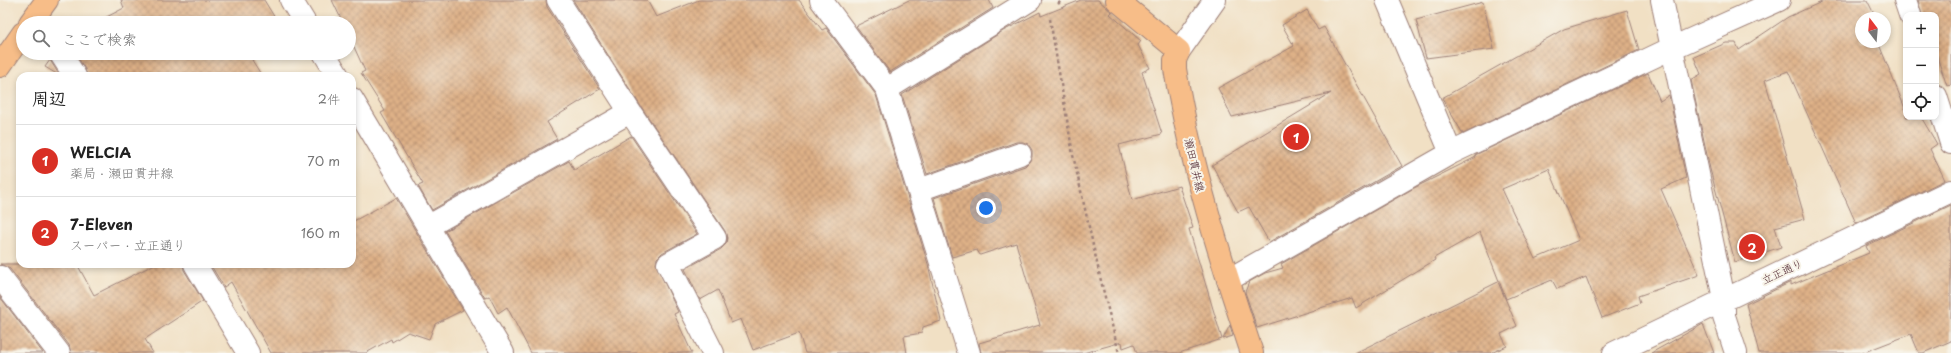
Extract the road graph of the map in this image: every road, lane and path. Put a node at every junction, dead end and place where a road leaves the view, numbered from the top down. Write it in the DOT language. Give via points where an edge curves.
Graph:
graph roads {
  1 [pos="291,0"];
  2 [pos="558,0"];
  3 [pos="821,0"];
  4 [pos="1030,0"];
  5 [pos="1117,0"];
  6 [pos="1215,0"];
  7 [pos="1386,0"];
  8 [pos="1662,0"];
  9 [pos="1779,0"];
  10 [pos="1905,0"];
  11 [pos="1049,12"];
  12 [pos="1909,12"];
  13 [pos="301,16"];
  14 [pos="16,45"];
  15 [pos="1672,48"];
  16 [pos="1179,51"];
  17 [pos="65,60"];
  18 [pos="328,60"];
  19 [pos="0,66"];
  20 [pos="72,72"];
  21 [pos="336,72"];
  22 [pos="887,89"];
  23 [pos="1939,105"];
  24 [pos="356,106"];
  25 [pos="630,112"];
  26 [pos="1951,143"];
  27 [pos="1451,153"];
  28 [pos="1020,154"];
  29 [pos="919,190"];
  30 [pos="1951,191"];
  31 [pos="429,226"];
  32 [pos="197,268"];
  33 [pos="0,277"];
  34 [pos="1228,280"];
  35 [pos="1724,299"];
  36 [pos="53,351"];
  37 [pos="248,353"];
  38 [pos="503,353"];
  39 [pos="713,353"];
  40 [pos="969,353"];
  41 [pos="1119,353"];
  42 [pos="1252,353"];
  43 [pos="1614,353"];
  44 [pos="1736,353"];
  1 -- 13 [label="street"];
  2 -- 25 [label="street"];
  3 -- 22 [label="street"];
  4 -- 22 [label="street"];
  5 -- 16 [label="main road"];
  6 -- 16 [label="street"];
  7 -- 27 [label="street"];
  8 -- 15 [label="street"];
  9 -- 15 [label="street"];
  10 -- 12 [label="street"];
  11 -- 41 [label="path" via="1073,155"];
  14 -- 19 [label="main road"];
  15 -- 27 [label="street"];
  15 -- 35 [label="street"];
  16 -- 34 [label="main road, 瀬田貫井線" via="1175,60 1175,70 1195,171"];
  17 -- 20 [label="street"];
  18 -- 21 [label="street"];
  22 -- 29 [label="street"];
  23 -- 26 [label="street"];
  24 -- 31 [label="street"];
  25 -- 31 [label="street"];
  25 -- 39 [label="street" via="715,238 668,264"];
  27 -- 34 [label="street"];
  28 -- 29 [label="street"];
  29 -- 40 [label="street"];
  30 -- 35 [label="street, 立正通り"];
  31 -- 38 [label="street"];
  32 -- 37 [label="street"];
  33 -- 36 [label="street"];
  34 -- 42 [label="main road, 瀬田貫井線"];
  35 -- 43 [label="street, 立正通り"];
  35 -- 44 [label="street" via="1724,316"];
}
